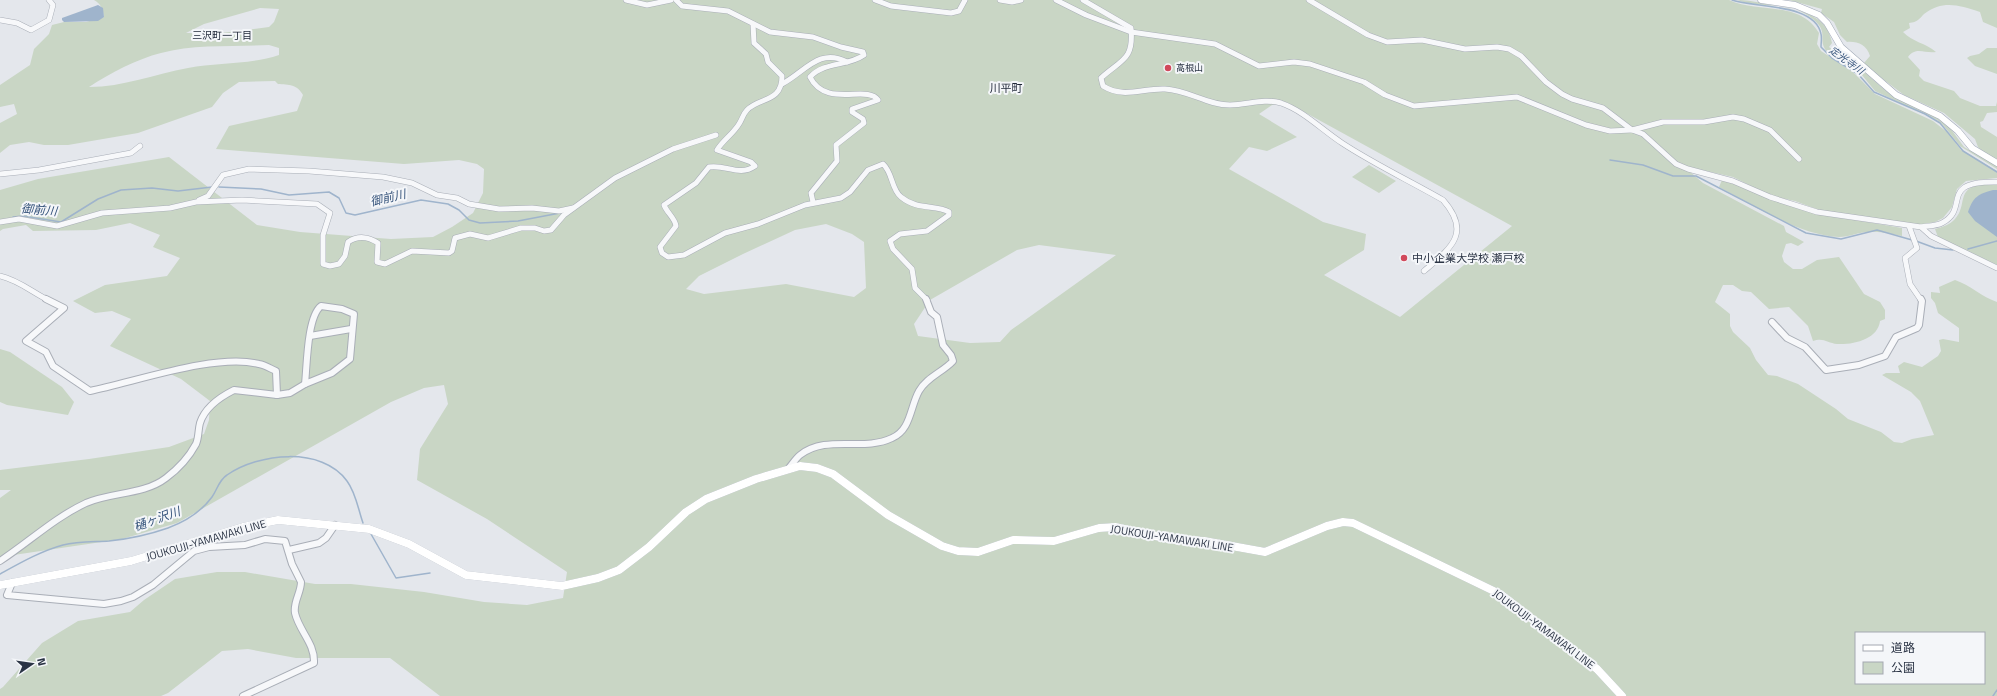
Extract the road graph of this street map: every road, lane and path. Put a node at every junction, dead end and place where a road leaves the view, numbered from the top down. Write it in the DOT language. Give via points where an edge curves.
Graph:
graph roads {
  1 [pos="49,0"];
  2 [pos="626,0"];
  3 [pos="671,0"];
  4 [pos="676,0"];
  5 [pos="689,0"];
  6 [pos="875,0"];
  7 [pos="965,0"];
  8 [pos="1000,0"];
  9 [pos="1021,0"];
  10 [pos="1056,0"];
  11 [pos="1083,0"];
  12 [pos="1309,0"];
  13 [pos="1761,0"];
  14 [pos="689,6"];
  15 [pos="0,20"];
  16 [pos="754,24"];
  17 [pos="1131,32"];
  18 [pos="848,62"];
  19 [pos="782,84"];
  20 [pos="1632,130"];
  21 [pos="716,135"];
  22 [pos="140,146"];
  23 [pos="1799,159"];
  24 [pos="1997,163"];
  25 [pos="0,174"];
  26 [pos="1997,182"];
  27 [pos="196,202"];
  28 [pos="813,202"];
  29 [pos="574,207"];
  30 [pos="0,222"];
  31 [pos="1909,226"];
  32 [pos="1921,227"];
  33 [pos="1997,268"];
  34 [pos="1424,271"];
  35 [pos="0,276"];
  36 [pos="1772,322"];
  37 [pos="351,329"];
  38 [pos="310,336"];
  39 [pos="305,384"];
  40 [pos="278,395"];
  41 [pos="788,469"];
  42 [pos="335,525"];
  43 [pos="289,550"];
  44 [pos="0,561"];
  45 [pos="12,583"];
  46 [pos="0,585"];
  47 [pos="244,696"];
  48 [pos="1622,696"];
  1 -- 15 [label="street" via="53,5 50,18 31,30 18,23"];
  2 -- 3 [label="street" via="648,5"];
  4 -- 14 [label="street" via="682,6"];
  5 -- 14 [label="street"];
  6 -- 7 [label="street" via="885,5 910,6 951,13 959,12"];
  8 -- 9 [label="street"];
  10 -- 17 [label="street" via="1086,15"];
  11 -- 17 [label="street" via="1131,28"];
  12 -- 20 [label="street" via="1345,23 1387,42 1422,40 1465,50 1497,47 1509,49 1521,56 1546,82 1562,94 1603,108"];
  13 -- 24 [label="main road" via="1800,7 1822,17 1841,47 1884,85 1896,95 1940,116 1954,127 1972,148"];
  14 -- 16 [label="street" via="728,10"];
  16 -- 18 [label="street" via="770,32 814,37 863,52 861,58"];
  16 -- 19 [label="street" via="754,43 766,54 768,62 782,76"];
  17 -- 20 [label="street" via="1215,44 1259,66 1294,62 1310,64 1364,82 1385,95 1414,106 1517,97 1601,130"];
  17 -- 34 [label="street" via="1128,56 1101,78 1103,86 1108,90 1133,94 1163,89 1175,90 1229,105 1263,101 1284,103 1343,143 1443,200 1453,210 1458,223 1458,234 1454,244"];
  18 -- 19 [label="street" via="838,57 823,58"];
  18 -- 28 [label="street" via="819,68 810,77 812,82 816,87 830,93 872,95 878,100 852,109 864,123 836,145 837,161 811,193"];
  19 -- 28 [label="street" via="773,97 747,110 739,125 722,140 717,150 754,166 750,171 739,172 720,166 709,167 696,183 664,205 666,212 675,220 676,226 660,247 662,253 668,257 685,256 716,236 753,226"];
  20 -- 23 [label="street" via="1663,122 1739,118 1770,130"];
  20 -- 31 [label="street" via="1643,134 1676,164 1688,169 1733,181 1770,197 1817,212"];
  21 -- 29 [label="street" via="673,149 625,172"];
  22 -- 25 [label="street" via="131,154"];
  26 -- 32 [label="street" via="1969,183 1959,191 1954,210 1947,219 1937,225"];
  27 -- 29 [label="street" via="208,196 223,175 249,169 394,178 437,195 499,209 532,208 559,211"];
  27 -- 29 [label="street" via="285,200 323,207 330,213 323,235 322,262 330,266 343,260 348,242 352,239 370,239 378,243 377,262 385,264 412,251 449,253 452,251 455,238 460,236 470,234 488,238 529,227 548,231"];
  27 -- 30 [label="street" via="170,208 102,213 57,226 19,219"];
  28 -- 41 [label="street" via="844,196 866,171 883,164 888,168 896,191 903,199 919,206 948,210 949,215 928,231 900,234 890,241 890,244 913,270 915,288 926,298 931,312 936,317 942,345 953,361 927,380 914,401 908,422 894,437 866,445 816,446 799,456"];
  31 -- 32 [label="street"];
  31 -- 36 [label="street" via="1916,250 1905,258 1910,284 1922,301 1919,325 1894,338 1885,356 1859,365 1826,370 1809,351 1787,338"];
  32 -- 33 [label="street" via="1931,236"];
  35 -- 40 [label="street" via="14,279 30,291 64,308 26,341 46,352 54,366 90,391 191,367 236,361 269,366 276,371"];
  37 -- 38 [label="street"];
  37 -- 38 [label="street" via="354,314 346,310 321,306 316,310"];
  37 -- 39 [label="street" via="350,359 332,373"];
  38 -- 39 [label="street"];
  39 -- 40 [label="street"];
  40 -- 44 [label="street" via="234,390 228,393 204,412 196,443 165,480 98,498 40,530"];
  41 -- 42 [label="main road, JOUKOUJI-YAMAWAKI LINE" via="706,499 686,512 649,547 618,570 598,578 562,586 466,575 394,537 369,529"];
  41 -- 48 [label="main road, JOUKOUJI-YAMAWAKI LINE" via="800,466 817,468 833,474 888,515 942,546 958,551 978,552 1013,540 1054,541 1099,528 1115,527 1169,539 1204,541 1264,552 1290,544 1327,526 1343,522 1353,523 1500,594 1597,668"];
  42 -- 43 [label="street" via="322,541"];
  42 -- 45 [label="main road, JOUKOUJI-YAMAWAKI LINE" via="278,520 260,522 131,561"];
  43 -- 45 [label="street" via="284,541 265,539 245,545 209,547 194,551 153,585 133,597 104,604 7,595"];
  43 -- 47 [label="street" via="293,566 302,582 295,613 309,642 315,658 314,663"];
  45 -- 46 [label="main road, JOUKOUJI-YAMAWAKI LINE"];
}
